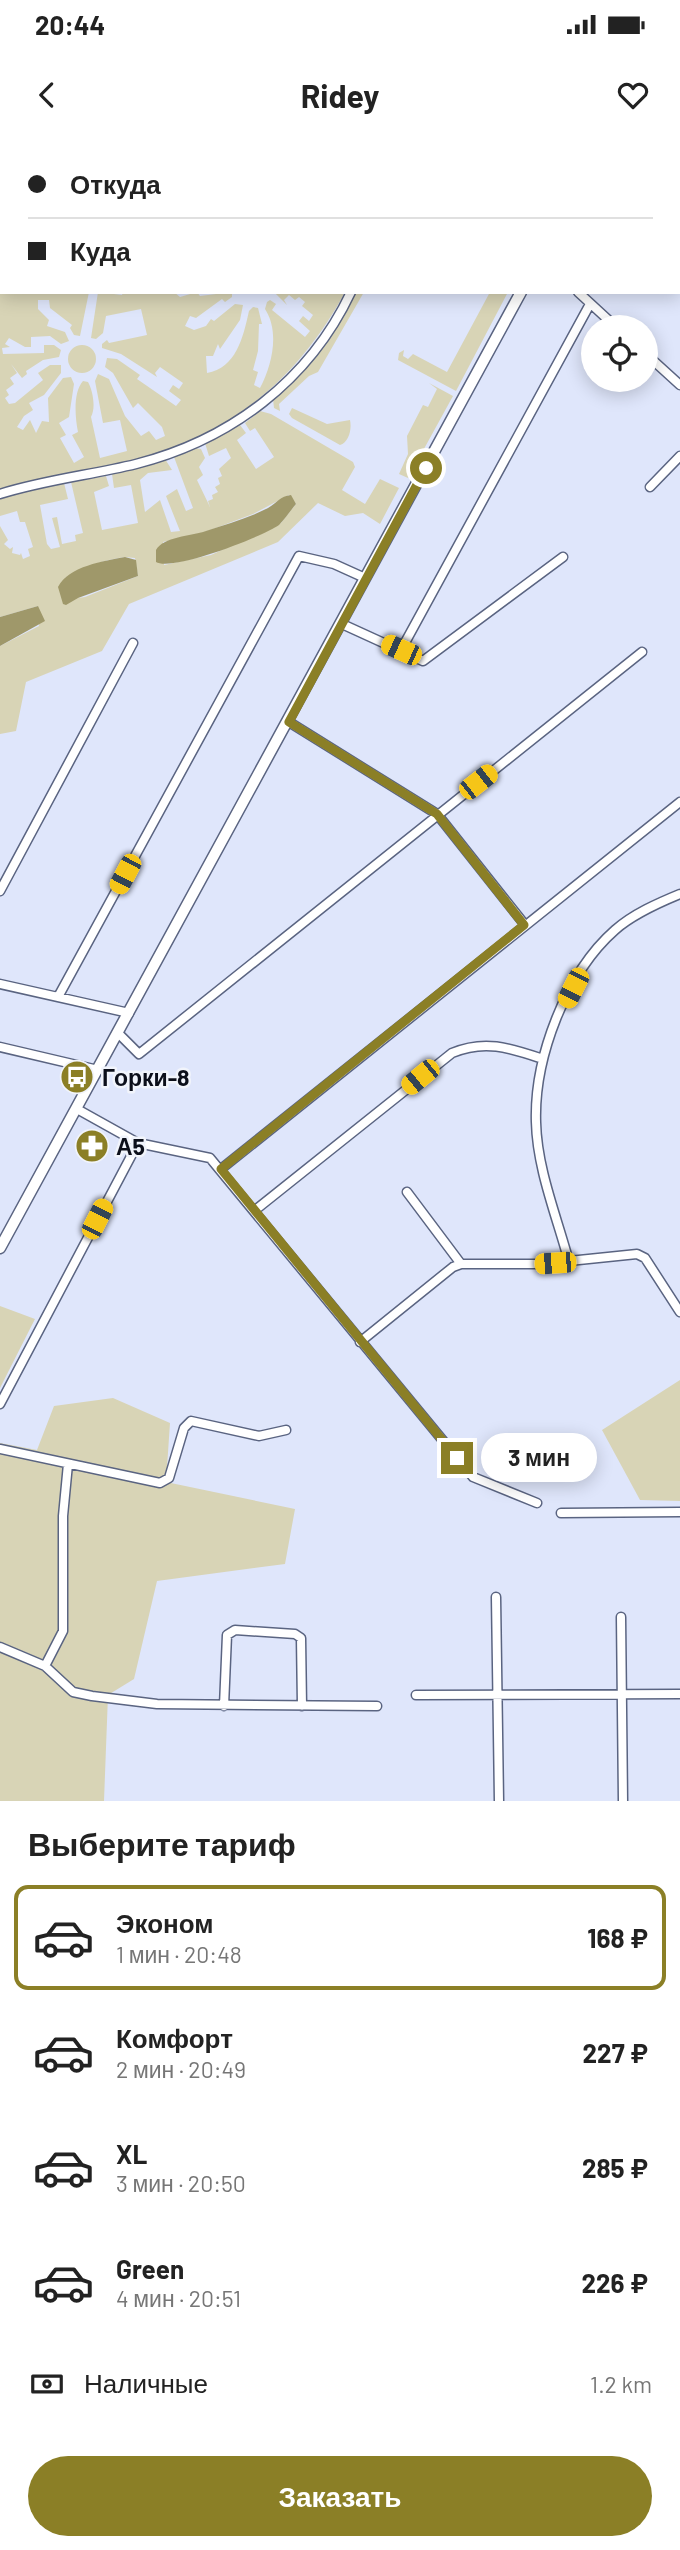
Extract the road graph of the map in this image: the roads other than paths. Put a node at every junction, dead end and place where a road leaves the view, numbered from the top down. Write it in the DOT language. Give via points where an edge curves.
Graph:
graph roads {
  1 [pos="350,294"];
  2 [pos="520,294"];
  3 [pos="580,294"];
  4 [pos="590,304"];
  5 [pos="602,315"];
  6 [pos="658,365"];
  7 [pos="680,385"];
  8 [pos="680,456"];
  9 [pos="650,487"];
  10 [pos="0,494"];
  11 [pos="563,557"];
  12 [pos="365,578"];
  13 [pos="342,624"];
  14 [pos="133,643"];
  15 [pos="401,650"];
  16 [pos="642,652"];
  17 [pos="289,722"];
  18 [pos="680,802"];
  19 [pos="437,814"];
  20 [pos="0,891"];
  21 [pos="680,894"];
  22 [pos="524,925"];
  23 [pos="0,984"];
  24 [pos="58,997"];
  25 [pos="129,1013"];
  26 [pos="119,1034"];
  27 [pos="0,1047"];
  28 [pos="543,1059"];
  29 [pos="98,1070"];
  30 [pos="76,1109"];
  31 [pos="138,1143"];
  32 [pos="221,1169"];
  33 [pos="407,1192"];
  34 [pos="254,1211"];
  35 [pos="0,1248"];
  36 [pos="569,1262"];
  37 [pos="461,1265"];
  38 [pos="680,1312"];
  39 [pos="360,1342"];
  40 [pos="0,1404"];
  41 [pos="286,1430"];
  42 [pos="0,1448"];
  43 [pos="68,1464"];
  44 [pos="537,1503"];
  45 [pos="680,1512"];
  46 [pos="561,1513"];
  47 [pos="496,1597"];
  48 [pos="621,1617"];
  49 [pos="0,1647"];
  50 [pos="45,1666"];
  51 [pos="498,1694"];
  52 [pos="621,1694"];
  53 [pos="680,1694"];
  54 [pos="416,1695"];
  55 [pos="224,1706"];
  56 [pos="302,1706"];
  57 [pos="377,1706"];
  58 [pos="499,1801"];
  59 [pos="623,1801"];
  1 -- 10 [label="street" via="301,368 227,429 153,459"];
  2 -- 12 [label="street"];
  3 -- 4 [label="street"];
  4 -- 5 [label="street"];
  4 -- 15 [label="street"];
  6 -- 7 [label="street"];
  8 -- 9 [label="street"];
  11 -- 15 [label="street" via="423,662"];
  12 -- 13 [label="street"];
  12 -- 24 [label="street" via="299,555"];
  13 -- 15 [label="street"];
  13 -- 17 [label="street"];
  14 -- 20 [label="street"];
  16 -- 19 [label="street"];
  17 -- 19 [label="street"];
  17 -- 25 [label="street"];
  18 -- 22 [label="street"];
  19 -- 22 [label="street"];
  19 -- 26 [label="street" via="139,1054"];
  21 -- 28 [label="street" via="616,929 598,947 568,997"];
  22 -- 32 [label="street"];
  23 -- 24 [label="street"];
  24 -- 25 [label="street"];
  25 -- 26 [label="street"];
  26 -- 29 [label="street"];
  27 -- 29 [label="street"];
  28 -- 34 [label="street" via="499,1045 475,1045 452,1054"];
  28 -- 36 [label="street" via="537,1100 538,1147"];
  29 -- 30 [label="street"];
  30 -- 31 [label="street"];
  30 -- 35 [label="street"];
  31 -- 32 [label="street" via="210,1158"];
  31 -- 40 [label="street"];
  32 -- 34 [label="street"];
  33 -- 37 [label="street"];
  34 -- 39 [label="street"];
  36 -- 37 [label="street"];
  36 -- 38 [label="street" via="637,1254 645,1258"];
  37 -- 39 [label="street"];
  39 -- 44 [label="street" via="473,1477"];
  41 -- 43 [label="street" via="259,1436 191,1421 184,1428 169,1478 160,1483"];
  42 -- 43 [label="street"];
  43 -- 50 [label="street" via="63,1631"];
  45 -- 46 [label="street"];
  47 -- 51 [label="street"];
  48 -- 52 [label="street"];
  49 -- 50 [label="street"];
  50 -- 55 [label="street" via="73,1692 157,1704"];
  51 -- 52 [label="street"];
  51 -- 54 [label="street"];
  51 -- 58 [label="street"];
  52 -- 53 [label="street"];
  52 -- 59 [label="street"];
  55 -- 56 [label="street"];
  55 -- 56 [label="street" via="227,1635 234,1630 295,1634 301,1639"];
  56 -- 57 [label="street"];
}
